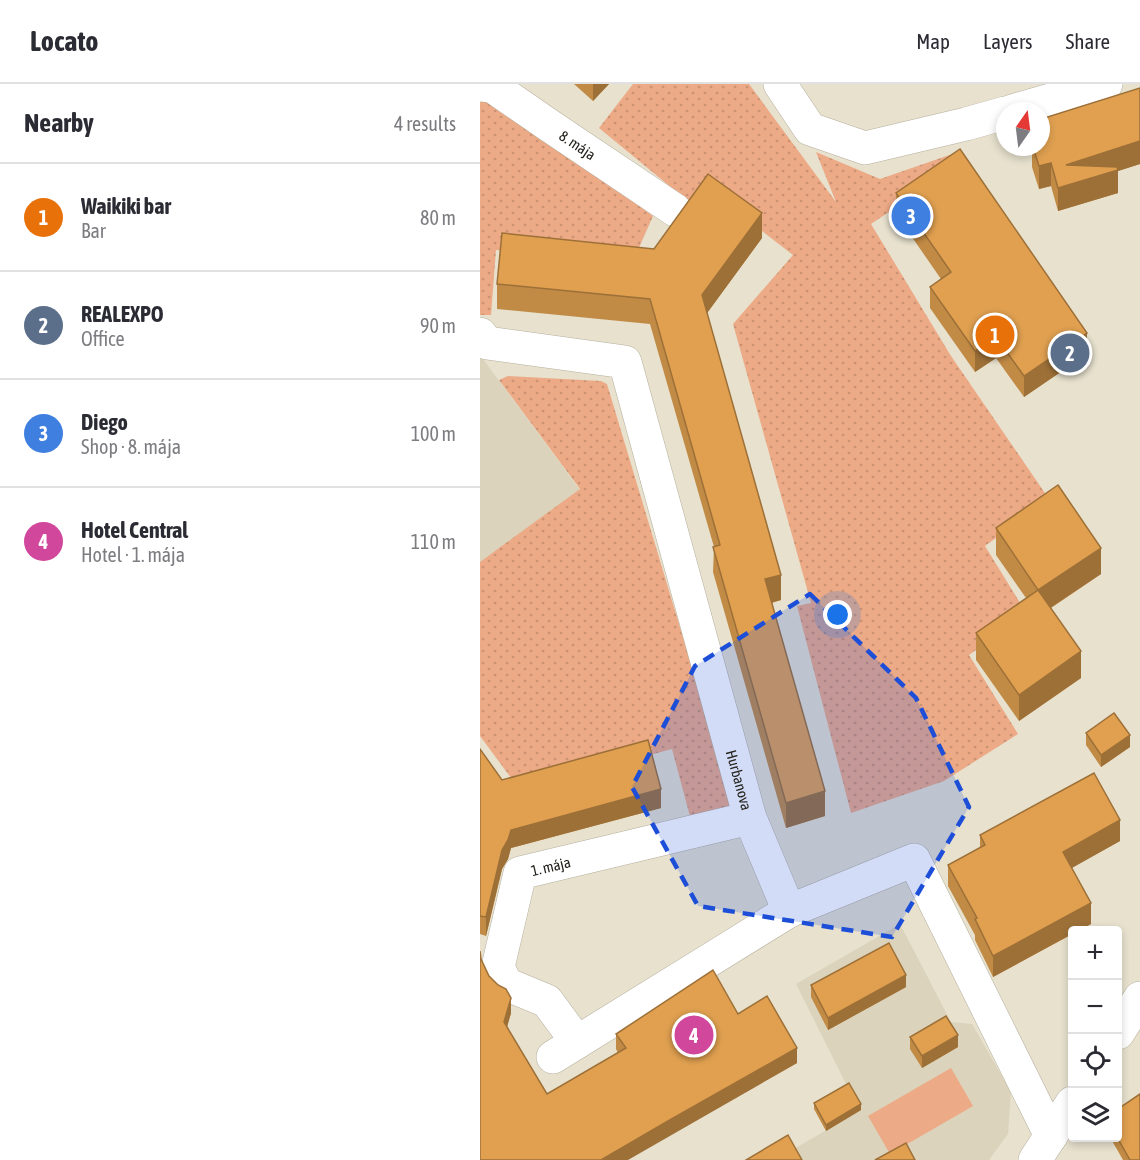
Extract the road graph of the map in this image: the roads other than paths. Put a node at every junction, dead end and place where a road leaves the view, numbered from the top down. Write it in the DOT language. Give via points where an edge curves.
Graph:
graph roads {
  1 [pos="780,84"];
  2 [pos="1106,84"];
  3 [pos="480,85"];
  4 [pos="1043,102"];
  5 [pos="996,116"];
  6 [pos="675,210"];
  7 [pos="480,334"];
  8 [pos="750,818"];
  9 [pos="789,910"];
  10 [pos="1140,998"];
  11 [pos="1122,1027"];
  12 [pos="1068,1109"];
  13 [pos="1043,1148"];
  1 -- 5 [label="street" via="810,129 865,148"];
  2 -- 4 [label="street"];
  3 -- 6 [label="street, 8. mája" via="492,86"];
  7 -- 8 [label="street, Hurbanova" via="487,343 625,362"];
  8 -- 9 [label="street, Hurbanova"];
  8 -- 9 [label="street, 1. mája" via="520,873 498,967 506,984 547,1001 565,1050"];
  9 -- 13 [label="street" via="914,860"];
  10 -- 11 [label="street"];
  12 -- 13 [label="street"];
}
